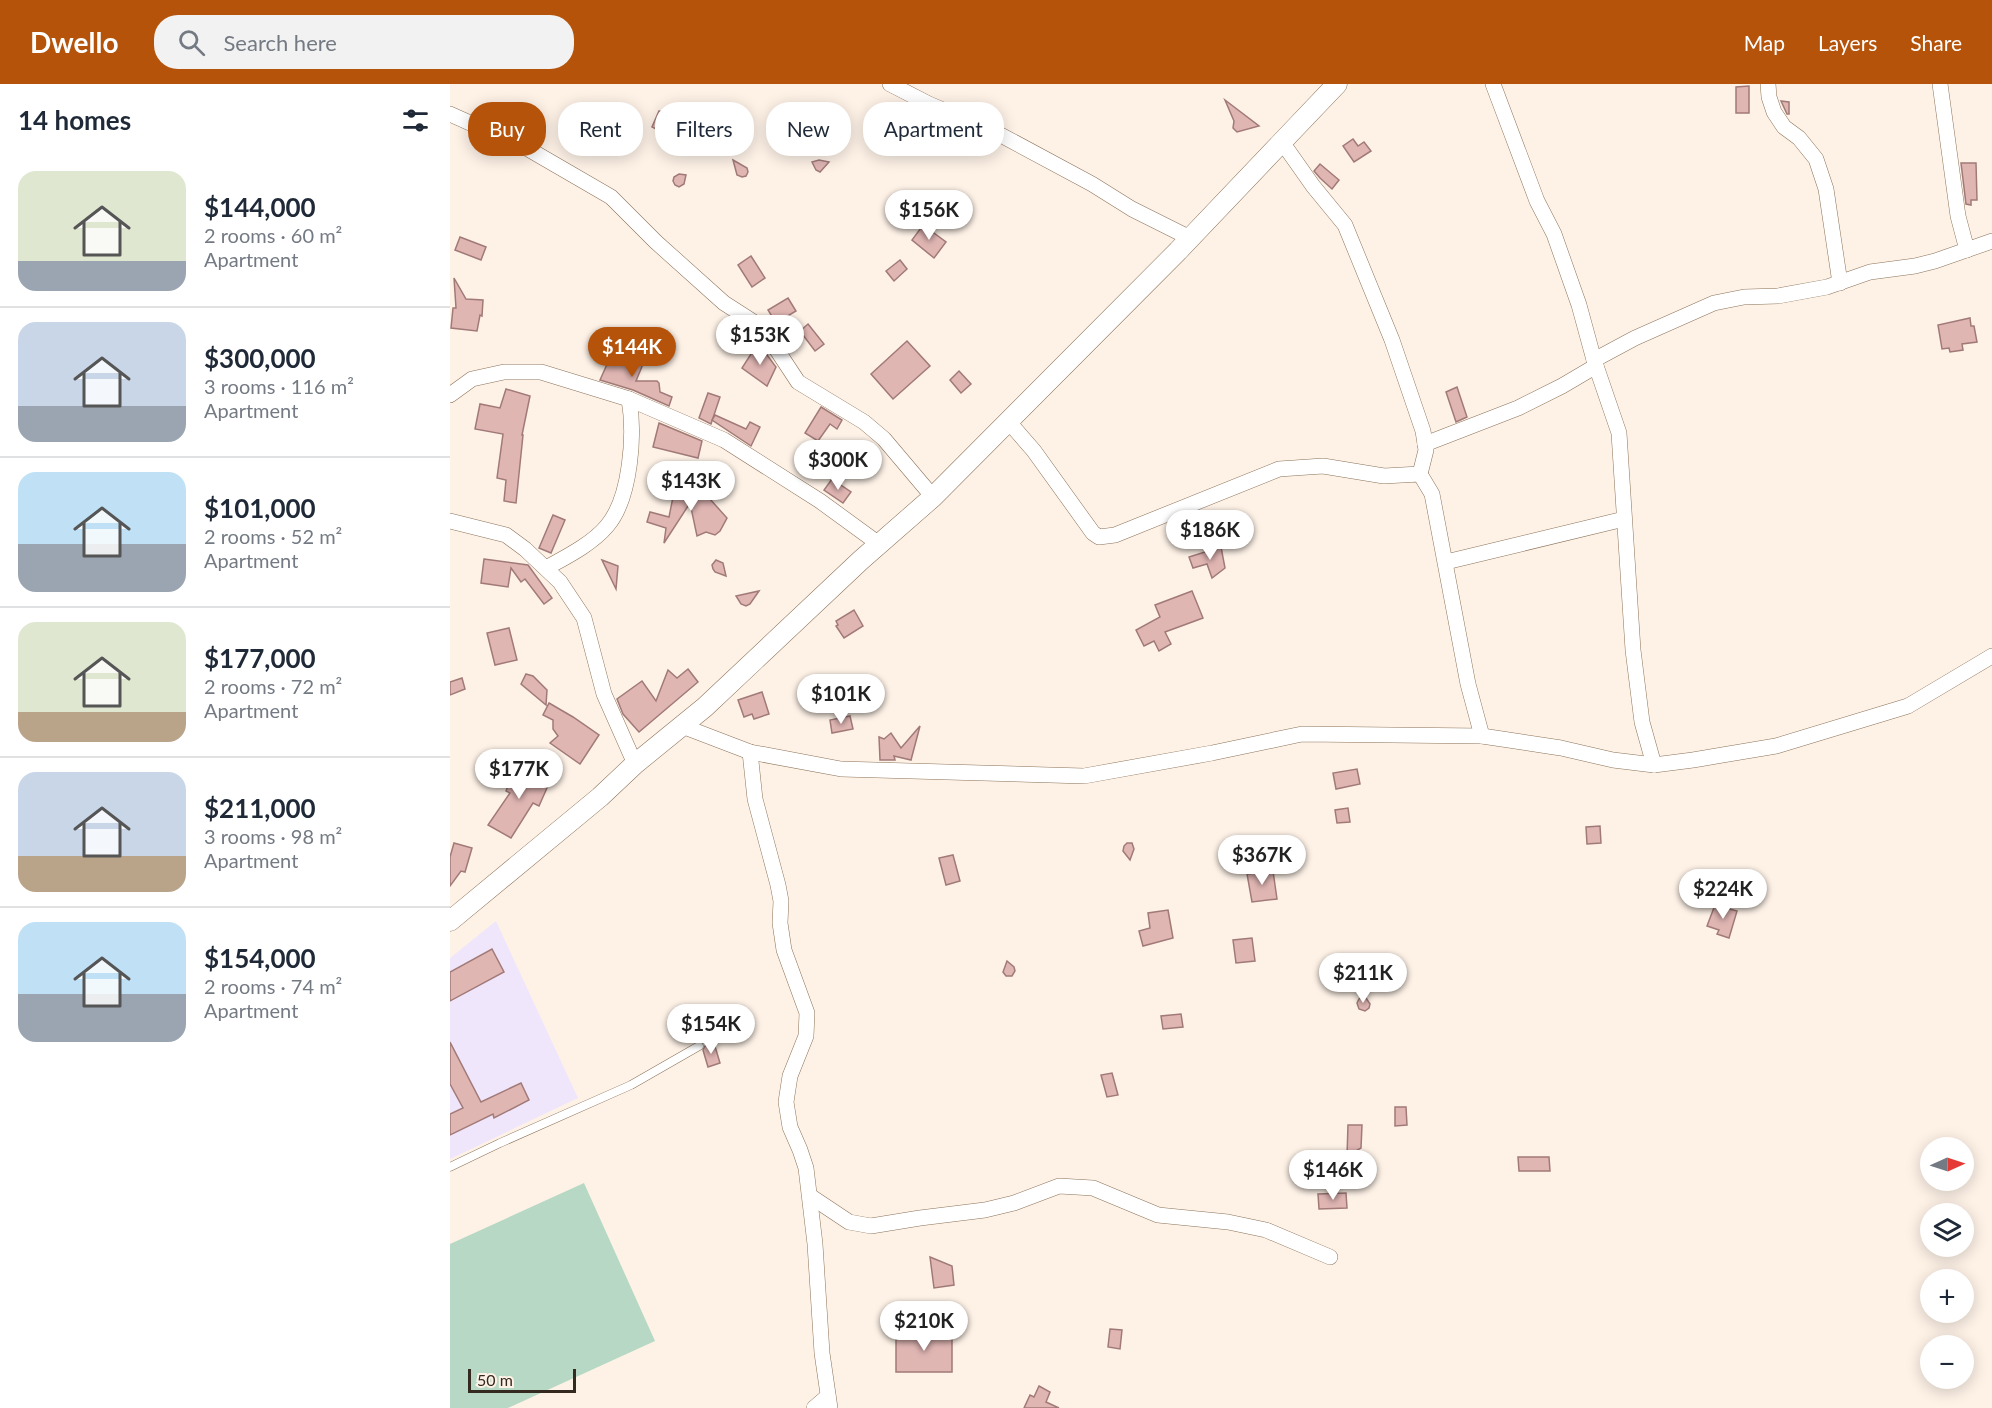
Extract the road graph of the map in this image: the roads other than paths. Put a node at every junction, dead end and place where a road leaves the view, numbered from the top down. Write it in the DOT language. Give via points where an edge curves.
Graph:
graph roads {
  1 [pos="1336,84"];
  2 [pos="1493,84"];
  3 [pos="1768,84"];
  4 [pos="1940,84"];
  5 [pos="897,85"];
  6 [pos="450,114"];
  7 [pos="1282,142"];
  8 [pos="1190,238"];
  9 [pos="1992,241"];
  10 [pos="1967,250"];
  11 [pos="1840,283"];
  12 [pos="1595,363"];
  13 [pos="450,395"];
  14 [pos="629,399"];
  15 [pos="1008,421"];
  16 [pos="1425,444"];
  17 [pos="1420,474"];
  18 [pos="933,496"];
  19 [pos="1624,519"];
  20 [pos="450,521"];
  21 [pos="879,544"];
  22 [pos="1446,562"];
  23 [pos="546,568"];
  24 [pos="1992,656"];
  25 [pos="682,726"];
  26 [pos="1482,736"];
  27 [pos="750,752"];
  28 [pos="635,764"];
  29 [pos="1654,765"];
  30 [pos="450,921"];
  31 [pos="699,1046"];
  32 [pos="450,1167"];
  33 [pos="810,1196"];
  34 [pos="1330,1257"];
  35 [pos="829,1402"];
  36 [pos="814,1408"];
  1 -- 7 [label="street"];
  2 -- 12 [label="street" via="1537,201 1554,234"];
  3 -- 11 [label="street" via="1774,112 1816,159 1826,189"];
  4 -- 10 [label="street" via="1956,205"];
  5 -- 8 [label="street" via="929,104 997,133"];
  6 -- 18 [label="street" via="530,150 611,197 724,303 752,321 798,382 864,422 884,439"];
  7 -- 8 [label="street"];
  7 -- 16 [label="street" via="1345,225 1392,340"];
  8 -- 15 [label="street"];
  9 -- 10 [label="street"];
  10 -- 11 [label="street" via="1935,261 1870,272"];
  11 -- 12 [label="street" via="1778,296 1714,303 1635,338"];
  12 -- 16 [label="street" via="1518,408"];
  12 -- 19 [label="street" via="1619,433"];
  13 -- 14 [label="street" via="472,379 504,372 541,372"];
  14 -- 21 [label="street" via="724,440"];
  14 -- 23 [label="street" via="631,458 622,497 608,525 592,540"];
  15 -- 17 [label="street" via="1099,537 1115,535 1279,469 1323,466 1384,476"];
  15 -- 18 [label="street"];
  16 -- 17 [label="street"];
  17 -- 22 [label="street" via="1432,494"];
  18 -- 21 [label="street"];
  19 -- 22 [label="street"];
  19 -- 29 [label="street" via="1633,650 1642,722"];
  20 -- 23 [label="street" via="506,535"];
  21 -- 25 [label="street"];
  22 -- 26 [label="street" via="1468,684"];
  23 -- 28 [label="street" via="584,618 604,694"];
  24 -- 29 [label="street" via="1908,706 1776,746"];
  25 -- 27 [label="street"];
  25 -- 28 [label="street"];
  26 -- 27 [label="street" via="1302,735 1084,776 841,769"];
  26 -- 29 [label="street"];
  27 -- 33 [label="street" via="755,799 781,902 784,950 807,1013 807,1036 790,1076 786,1102 790,1127 806,1168"];
  28 -- 30 [label="street"];
  31 -- 32 [label="lane" via="632,1085"];
  33 -- 34 [label="street" via="849,1222 872,1226 985,1210 1059,1186 1093,1188 1158,1215 1266,1230"];
  33 -- 35 [label="street"];
  35 -- 36 [label="street"];
}
